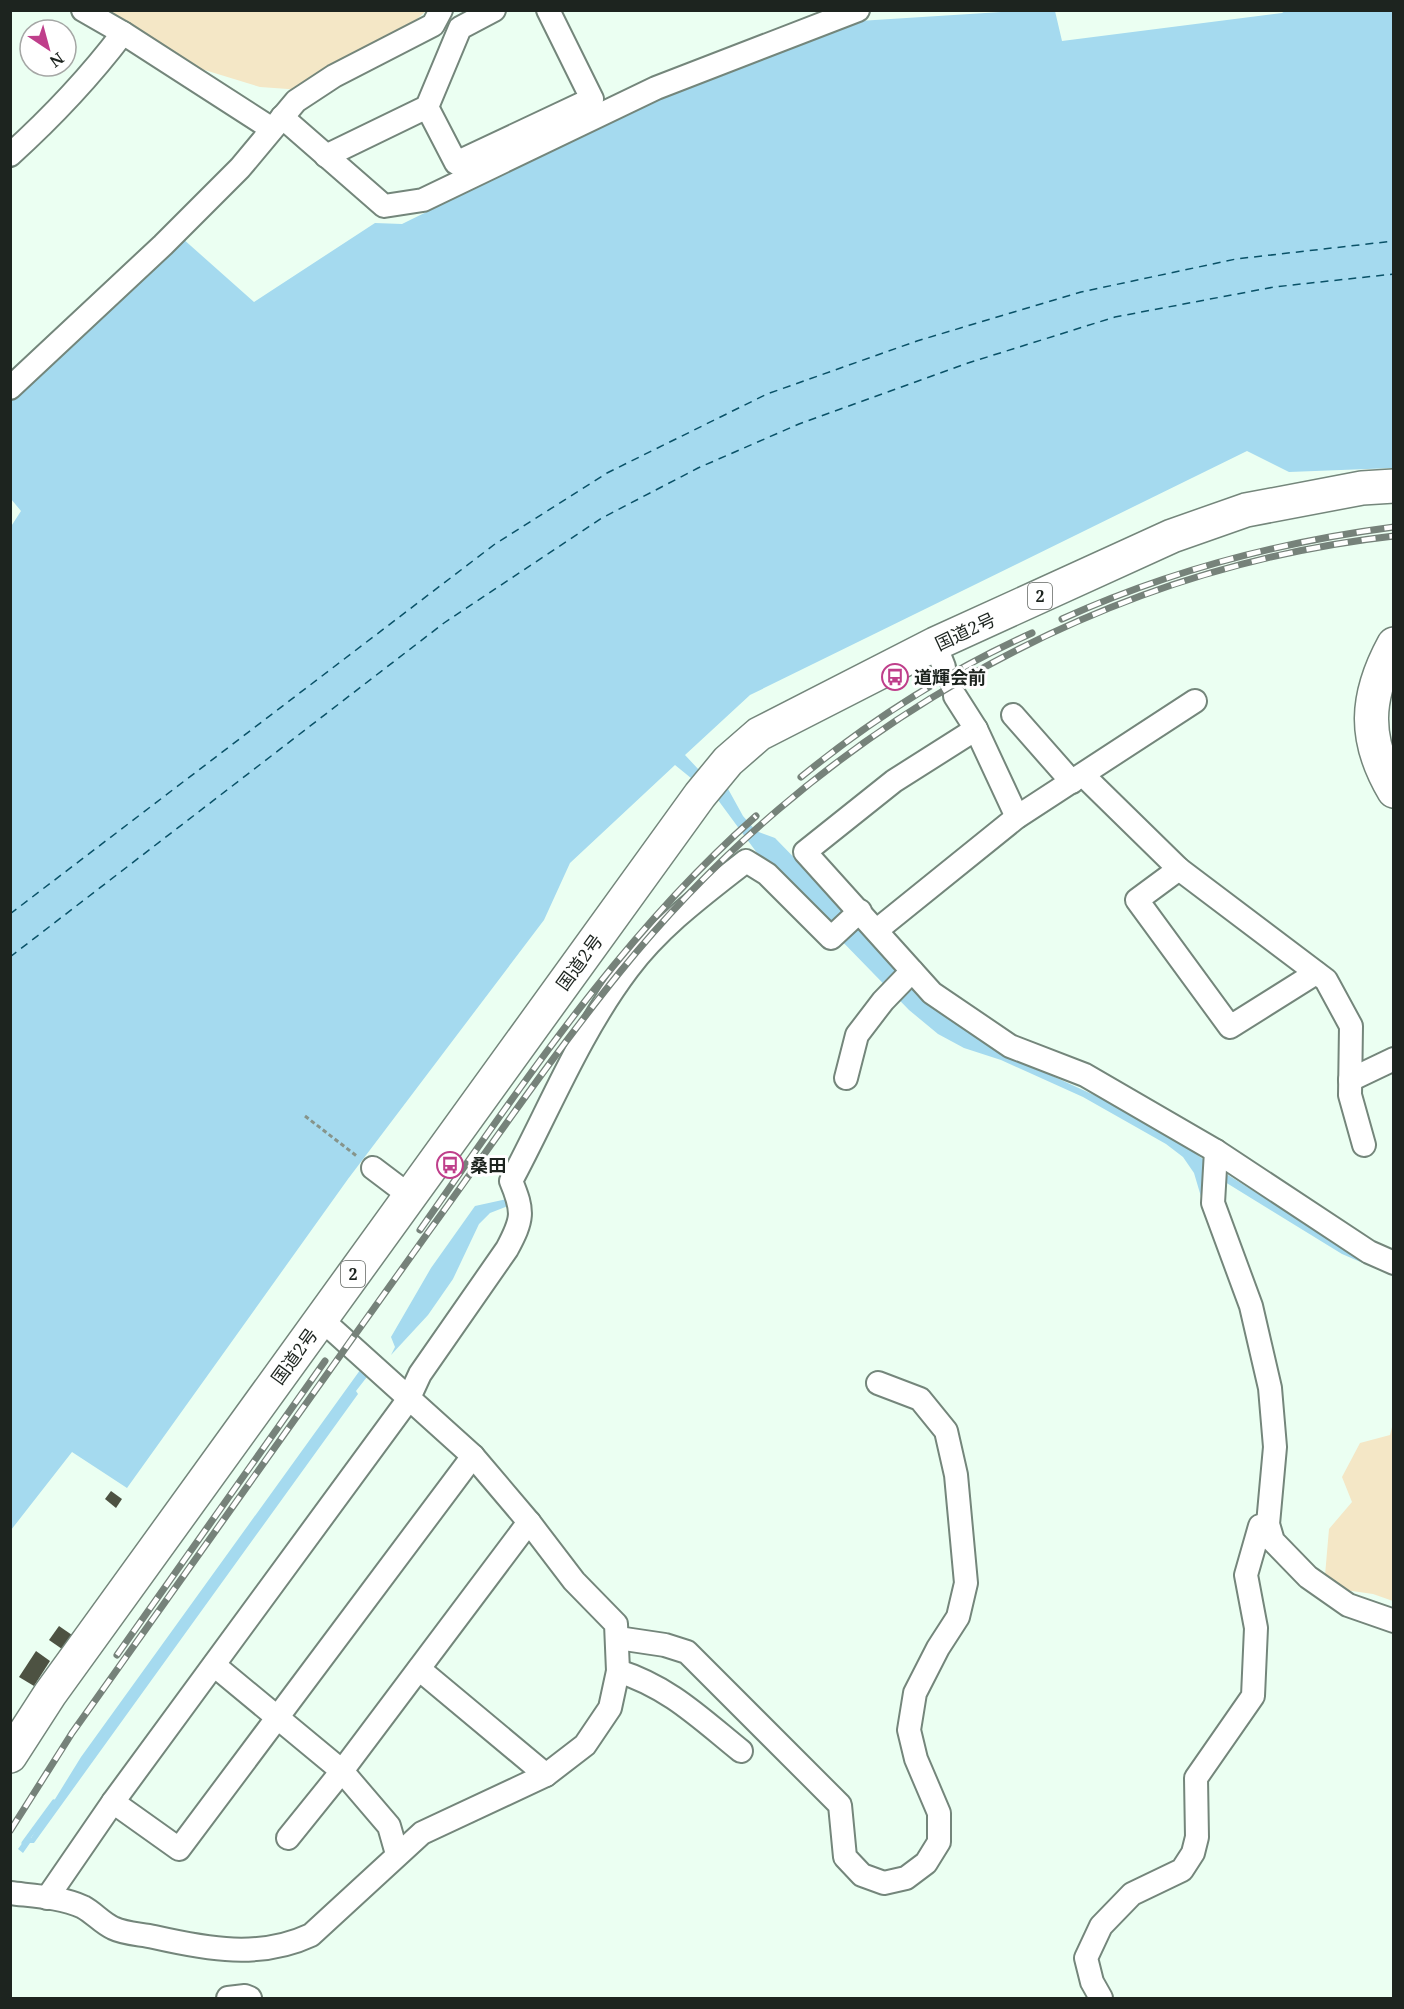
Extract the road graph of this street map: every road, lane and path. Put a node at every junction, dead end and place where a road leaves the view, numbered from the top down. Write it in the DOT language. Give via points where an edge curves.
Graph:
graph roads {
  1 [pos="83,10"];
  2 [pos="441,10"];
  3 [pos="494,10"];
  4 [pos="548,10"];
  5 [pos="858,10"];
  6 [pos="123,33"];
  7 [pos="427,107"];
  8 [pos="277,123"];
  9 [pos="10,155"];
  10 [pos="326,156"];
  11 [pos="10,388"];
  12 [pos="1394,486"];
  13 [pos="1394,644"];
  14 [pos="955,696"];
  15 [pos="1196,701"];
  16 [pos="1013,715"];
  17 [pos="976,729"];
  18 [pos="1077,778"];
  19 [pos="1394,791"];
  20 [pos="1017,817"];
  21 [pos="1179,869"];
  22 [pos="860,911"];
  23 [pos="877,930"];
  24 [pos="912,971"];
  25 [pos="1316,973"];
  26 [pos="1394,1059"];
  27 [pos="846,1078"];
  28 [pos="1350,1080"];
  29 [pos="305,1116"];
  30 [pos="1364,1145"];
  31 [pos="1216,1164"];
  32 [pos="373,1168"];
  33 [pos="410,1196"];
  34 [pos="1394,1263"];
  35 [pos="321,1319"];
  36 [pos="878,1383"];
  37 [pos="408,1400"];
  38 [pos="473,1456"];
  39 [pos="529,1522"];
  40 [pos="1268,1524"];
  41 [pos="1394,1621"];
  42 [pos="618,1638"];
  43 [pos="214,1665"];
  44 [pos="419,1669"];
  45 [pos="618,1671"];
  46 [pos="278,1715"];
  47 [pos="741,1751"];
  48 [pos="10,1756"];
  49 [pos="342,1771"];
  50 [pos="546,1775"];
  51 [pos="113,1802"];
  52 [pos="288,1838"];
  53 [pos="397,1854"];
  54 [pos="10,1893"];
  55 [pos="47,1898"];
  56 [pos="228,1998"];
  57 [pos="250,1998"];
  58 [pos="1101,1998"];
  1 -- 6 [label="street"];
  2 -- 8 [label="street" via="433,25 334,76 296,101"];
  3 -- 7 [label="street" via="460,28"];
  4 -- 7 [label="street" via="592,99 456,163"];
  5 -- 10 [label="street" via="656,88 423,200 384,206"];
  6 -- 8 [label="street"];
  6 -- 9 [label="street" via="54,116"];
  7 -- 10 [label="street"];
  8 -- 10 [label="street"];
  8 -- 11 [label="street" via="240,168 163,245"];
  12 -- 33 [label="highway, 国道2号 / 2" via="1362,488 1246,510 1172,536 940,656 759,734 707,786"];
  13 -- 19 [label="highway" via="1379,670 1370,729 1379,767"];
  14 -- 17 [label="street"];
  15 -- 18 [label="street"];
  16 -- 18 [label="street"];
  17 -- 20 [label="street"];
  17 -- 22 [label="street" via="894,781 805,852"];
  18 -- 20 [label="street"];
  18 -- 21 [label="street"];
  20 -- 23 [label="street"];
  21 -- 25 [label="street"];
  21 -- 25 [label="street" via="1137,900 1230,1027"];
  22 -- 23 [label="street"];
  22 -- 37 [label="street" via="831,938 767,874 746,861 675,918 629,967 588,1028 511,1182 522,1207 512,1240 420,1374"];
  23 -- 24 [label="street"];
  24 -- 27 [label="street" via="883,1000 857,1035"];
  24 -- 31 [label="street" via="932,993 1010,1046 1085,1076"];
  25 -- 28 [label="street" via="1326,980 1351,1026"];
  26 -- 28 [label="street"];
  28 -- 30 [label="street" via="1350,1095"];
  29 -- 32 [label="path"];
  31 -- 34 [label="street"];
  31 -- 40 [label="street" via="1213,1203 1251,1306 1269,1388 1275,1447"];
  32 -- 33 [label="street"];
  33 -- 35 [label="highway, 国道2号 / 2"];
  35 -- 37 [label="street"];
  35 -- 48 [label="highway, 国道2号 / 2" via="50,1694"];
  36 -- 42 [label="street" via="920,1400 946,1431 956,1475 966,1583 958,1617 915,1693 909,1730 916,1759 939,1813 939,1842 926,1863 906,1878 884,1883 862,1875 845,1857 840,1805 687,1652"];
  37 -- 38 [label="street"];
  37 -- 43 [label="street"];
  38 -- 39 [label="street"];
  38 -- 46 [label="street"];
  39 -- 42 [label="street" via="574,1581 616,1624"];
  39 -- 44 [label="street"];
  40 -- 41 [label="street" via="1273,1541 1308,1577 1348,1605"];
  40 -- 58 [label="street" via="1260,1526 1246,1575 1256,1628 1253,1696 1196,1778 1197,1837 1182,1870 1132,1894 1101,1926 1086,1958"];
  42 -- 45 [label="street"];
  43 -- 46 [label="street"];
  43 -- 51 [label="street"];
  44 -- 49 [label="street"];
  44 -- 50 [label="street"];
  45 -- 47 [label="street" via="647,1680 669,1694"];
  45 -- 50 [label="street" via="610,1708 585,1745"];
  46 -- 49 [label="street"];
  46 -- 51 [label="street" via="179,1849"];
  49 -- 52 [label="street"];
  49 -- 53 [label="street" via="389,1826"];
  50 -- 53 [label="street" via="422,1833"];
  51 -- 55 [label="street"];
  53 -- 55 [label="street" via="311,1935 293,1944 260,1950 228,1951 113,1928 82,1907"];
  54 -- 55 [label="street"];
  56 -- 57 [label="street"];
}
